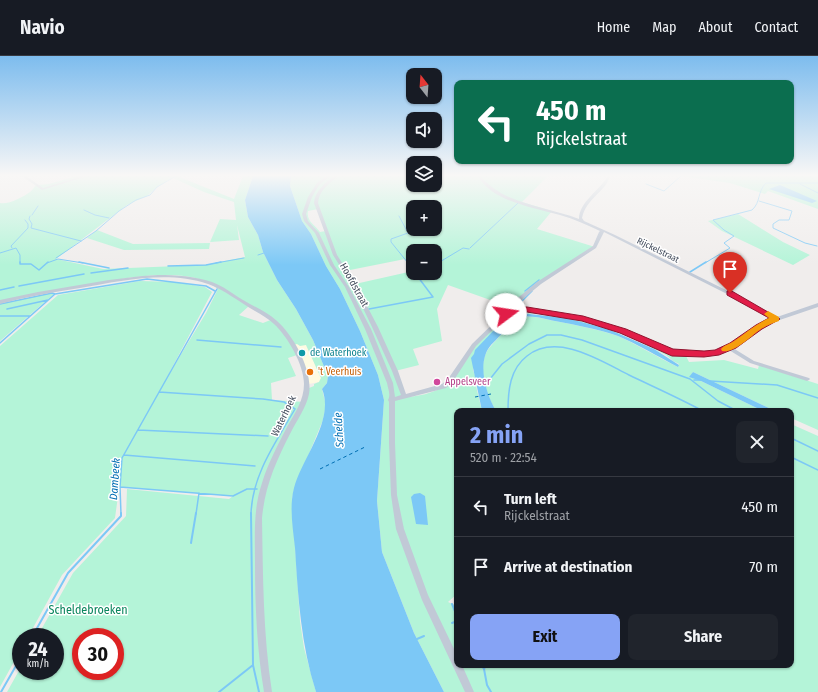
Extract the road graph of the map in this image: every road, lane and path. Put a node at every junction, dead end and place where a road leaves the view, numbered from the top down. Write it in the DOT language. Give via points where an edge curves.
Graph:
graph roads {
  1 [pos="307,206"];
  2 [pos="317,206"];
  3 [pos="535,206"];
  4 [pos="585,206"];
  5 [pos="582,220"];
  6 [pos="603,231"];
  7 [pos="0,302"];
  8 [pos="513,305"];
  9 [pos="818,305"];
  10 [pos="519,310"];
  11 [pos="506,314"];
  12 [pos="776,319"];
  13 [pos="728,348"];
  14 [pos="807,379"];
  15 [pos="404,397"];
  16 [pos="392,400"];
  17 [pos="454,658"];
  18 [pos="459,668"];
  19 [pos="268,692"];
  20 [pos="470,692"];
  1 -- 16 [label="street, Hoofdstraat" via="304,214 307,224 317,233 368,329 390,383"];
  2 -- 15 [label="street, Hoofdstraat" via="337,259 376,327"];
  3 -- 5 [label="street, Rijckelstraat"];
  4 -- 5 [label="street" via="580,218"];
  5 -- 6 [label="street, Rijckelstraat"];
  6 -- 8 [label="street" via="595,248 539,283"];
  6 -- 12 [label="street, Rijckelstraat" via="740,298"];
  7 -- 19 [label="street, Waterhoek" via="126,279 169,276 214,285 273,319 283,330 293,345 308,386 304,401 268,470 259,501 260,632"];
  8 -- 10 [label="street"];
  8 -- 11 [label="street"];
  9 -- 12 [label="street"];
  10 -- 11 [label="street"];
  10 -- 13 [label="street" via="534,310 598,322 637,336 672,353 716,353"];
  11 -- 15 [label="street" via="474,345 444,386"];
  12 -- 13 [label="street"];
  13 -- 14 [label="street" via="752,362"];
  15 -- 16 [label="street"];
  16 -- 17 [label="street" via="394,496 400,529 425,597"];
  18 -- 20 [label="street"];
}
